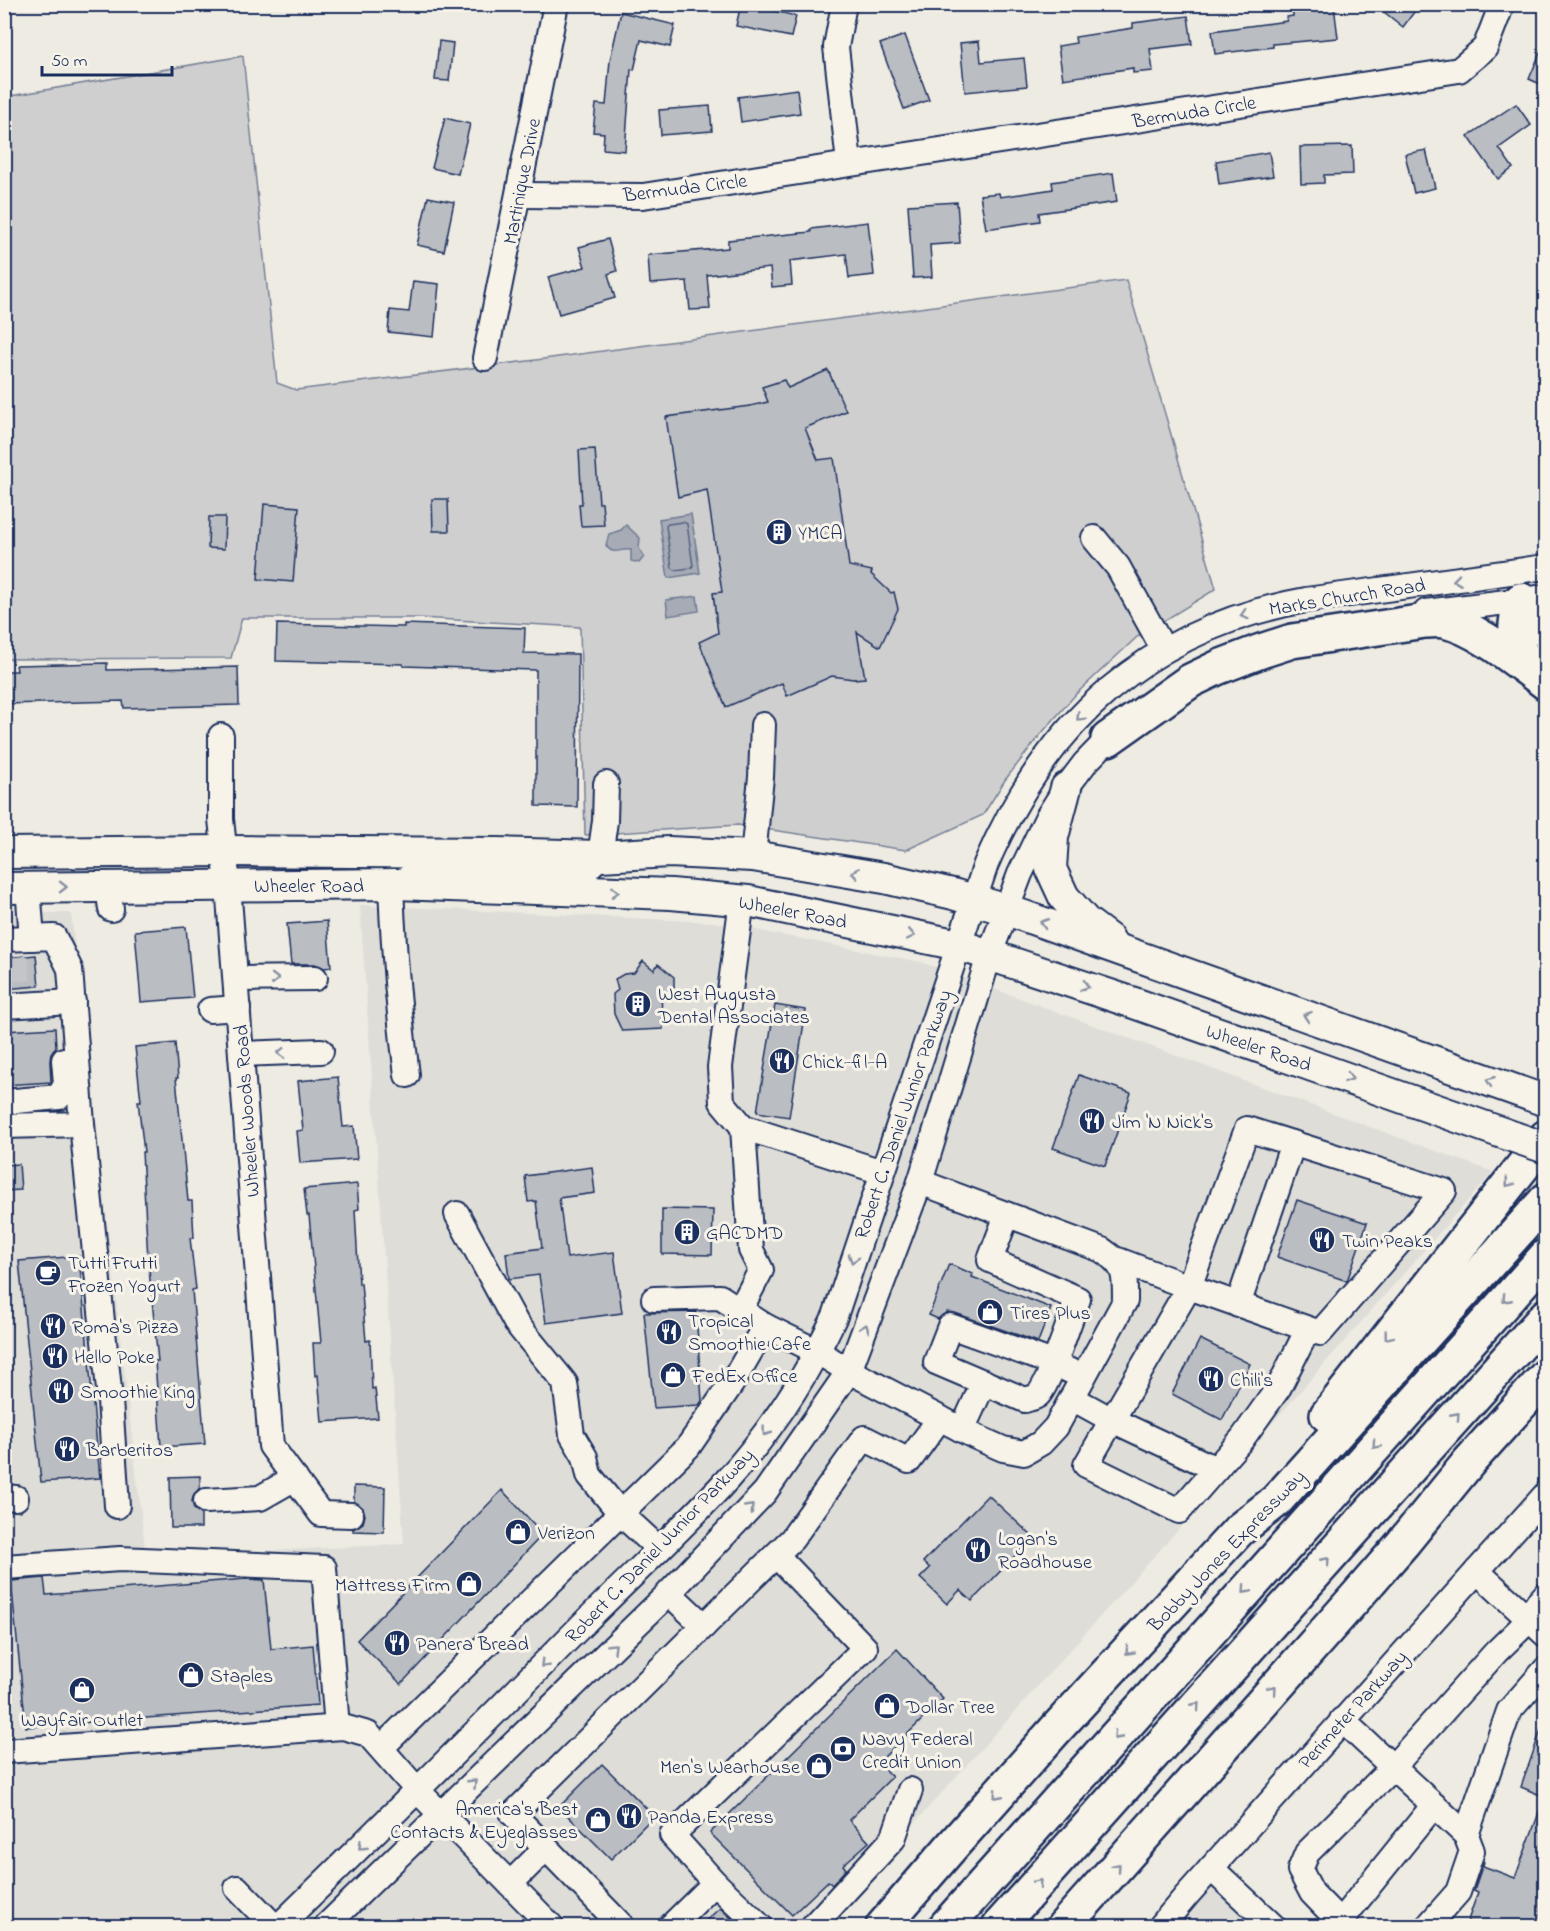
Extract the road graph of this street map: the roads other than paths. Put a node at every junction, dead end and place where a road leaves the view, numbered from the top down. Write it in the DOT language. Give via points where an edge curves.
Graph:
graph roads {
  1 [pos="555,4"];
  2 [pos="844,4"];
  3 [pos="1502,4"];
  4 [pos="849,163"];
  5 [pos="519,195"];
  6 [pos="485,358"];
  7 [pos="1094,538"];
  8 [pos="1545,567"];
  9 [pos="1527,590"];
  10 [pos="1545,631"];
  11 [pos="1164,650"];
  12 [pos="1544,682"];
  13 [pos="763,724"];
  14 [pos="221,736"];
  15 [pos="1108,739"];
  16 [pos="606,784"];
  17 [pos="1066,788"];
  18 [pos="225,851"];
  19 [pos="4,853"];
  20 [pos="600,856"];
  21 [pos="753,856"];
  22 [pos="394,884"];
  23 [pos="228,885"];
  24 [pos="16,888"];
  25 [pos="742,900"];
  26 [pos="973,901"];
  27 [pos="1007,910"];
  28 [pos="17,943"];
  29 [pos="959,945"];
  30 [pos="1128,953"];
  31 [pos="989,956"];
  32 [pos="315,978"];
  33 [pos="236,979"];
  34 [pos="15,1000"];
  35 [pos="74,1008"];
  36 [pos="238,1008"];
  37 [pos="210,1010"];
  38 [pos="321,1051"];
  39 [pos="241,1054"];
  40 [pos="407,1075"];
  41 [pos="1545,1101"];
  42 [pos="4,1102"];
  43 [pos="82,1124"];
  44 [pos="4,1126"];
  45 [pos="743,1127"];
  46 [pos="1530,1137"];
  47 [pos="1293,1143"];
  48 [pos="1545,1148"];
  49 [pos="882,1172"];
  50 [pos="920,1182"];
  51 [pos="1545,1200"];
  52 [pos="457,1214"];
  53 [pos="1007,1215"];
  54 [pos="1545,1256"];
  55 [pos="1118,1260"];
  56 [pos="1189,1287"];
  57 [pos="654,1299"];
  58 [pos="1238,1305"];
  59 [pos="740,1310"];
  60 [pos="1545,1316"];
  61 [pos="765,1326"];
  62 [pos="1308,1329"];
  63 [pos="818,1352"];
  64 [pos="1053,1363"];
  65 [pos="849,1371"];
  66 [pos="1545,1376"];
  67 [pos="984,1382"];
  68 [pos="1078,1387"];
  69 [pos="1545,1408"];
  70 [pos="940,1418"];
  71 [pos="1112,1420"];
  72 [pos="962,1430"];
  73 [pos="1215,1469"];
  74 [pos="295,1478"];
  75 [pos="1545,1497"];
  76 [pos="206,1501"];
  77 [pos="117,1506"];
  78 [pos="621,1514"];
  79 [pos="351,1515"];
  80 [pos="1239,1530"];
  81 [pos="1404,1543"];
  82 [pos="659,1549"];
  83 [pos="776,1555"];
  84 [pos="4,1568"];
  85 [pos="1477,1571"];
  86 [pos="669,1593"];
  87 [pos="1539,1613"];
  88 [pos="704,1626"];
  89 [pos="1545,1669"];
  90 [pos="1342,1720"];
  91 [pos="337,1727"];
  92 [pos="381,1748"];
  93 [pos="4,1751"];
  94 [pos="1393,1767"];
  95 [pos="910,1790"];
  96 [pos="418,1791"];
  97 [pos="1434,1805"];
  98 [pos="442,1814"];
  99 [pos="1466,1835"];
  100 [pos="546,1848"];
  101 [pos="1211,1868"];
  102 [pos="715,1883"];
  103 [pos="510,1884"];
  104 [pos="237,1888"];
  105 [pos="1342,1925"];
  106 [pos="273,1926"];
  107 [pos="279,1926"];
  108 [pos="326,1926"];
  109 [pos="551,1926"];
  110 [pos="622,1926"];
  111 [pos="671,1926"];
  112 [pos="760,1926"];
  113 [pos="813,1926"];
  114 [pos="883,1926"];
  115 [pos="946,1926"];
  116 [pos="999,1926"];
  117 [pos="1064,1926"];
  118 [pos="1161,1926"];
  119 [pos="1272,1926"];
  120 [pos="1428,1926"];
  1 -- 5 [label="street, Martinique Drive"];
  2 -- 4 [label="street" via="836,47"];
  3 -- 4 [label="street, Bermuda Circle" via="1485,48 1459,70"];
  4 -- 5 [label="street, Bermuda Circle" via="644,196"];
  5 -- 6 [label="street, Martinique Drive"];
  7 -- 11 [label="street" via="1118,567"];
  8 -- 9 [label="street, Marks Church Road"];
  9 -- 10 [label="highway" via="1534,619"];
  9 -- 11 [label="street, Marks Church Road, one-way" via="1370,590 1274,605 1212,626"];
  9 -- 12 [label="highway" via="1516,615 1516,645 1522,658"];
  9 -- 15 [label="street, Marks Church Road" via="1283,634 1218,655 1155,693"];
  11 -- 26 [label="street, Marks Church Road, one-way" via="1102,696 1056,743 1002,826"];
  12 -- 15 [label="highway" via="1477,634 1442,621 1425,621 1292,641 1261,651 1190,681"];
  13 -- 21 [label="street"];
  14 -- 18 [label="street, Wheeler Woods Road"];
  15 -- 17 [label="street, Marks Church Road"];
  16 -- 20 [label="street"];
  17 -- 27 [label="street, Marks Church Road" via="1033,845"];
  17 -- 30 [label="main road" via="1053,837 1051,869 1064,897 1085,921"];
  18 -- 19 [label="main road, Wheeler Road"];
  18 -- 20 [label="main road, Wheeler Road"];
  18 -- 23 [label="street, Wheeler Woods Road"];
  20 -- 21 [label="main road, Wheeler Road" via="669,852"];
  20 -- 22 [label="street" via="580,876 425,869"];
  26 -- 21 [label="main road, Wheeler Road, one-way" via="884,878"];
  22 -- 23 [label="main road, Wheeler Road"];
  22 -- 25 [label="main road, Wheeler Road, one-way"];
  22 -- 40 [label="street" via="400,1019"];
  24 -- 23 [label="main road, Wheeler Road, one-way" via="109,898"];
  23 -- 33 [label="street, Wheeler Woods Road"];
  24 -- 28 [label="street"];
  25 -- 29 [label="main road, Wheeler Road, one-way"];
  25 -- 45 [label="street" via="720,1067 722,1102"];
  26 -- 27 [label="main road, Wheeler Road"];
  26 -- 29 [label="street, Marks Church Road"];
  30 -- 27 [label="main road, Wheeler Road, one-way"];
  27 -- 31 [label="street, Marks Church Road"];
  28 -- 35 [label="street" via="54,937 70,969"];
  29 -- 31 [label="main road, Wheeler Road"];
  29 -- 49 [label="street, Robert C. Daniel Junior Parkway"];
  41 -- 30 [label="main road, Wheeler Road, one-way"];
  31 -- 46 [label="main road, Wheeler Road, one-way"];
  31 -- 50 [label="street, Robert C. Daniel Junior Parkway"];
  33 -- 32 [label="street, one-way"];
  33 -- 36 [label="street, Wheeler Woods Road"];
  34 -- 35 [label="street"];
  35 -- 42 [label="street" via="62,1040 66,1084 63,1091 58,1097"];
  35 -- 43 [label="street"];
  36 -- 37 [label="street"];
  36 -- 39 [label="street, Wheeler Woods Road"];
  38 -- 39 [label="street, one-way"];
  39 -- 74 [label="street, Wheeler Woods Road" via="271,1446"];
  43 -- 44 [label="street"];
  43 -- 77 [label="street"];
  45 -- 49 [label="street"];
  45 -- 59 [label="street" via="750,1250 760,1270"];
  46 -- 48 [label="main road, Wheeler Road, bridge"];
  46 -- 80 [label="highway, one-way" via="1320,1424 1262,1489"];
  47 -- 56 [label="street" via="1247,1129"];
  47 -- 58 [label="street"];
  47 -- 62 [label="street" via="1444,1191 1320,1333"];
  49 -- 63 [label="street, Robert C. Daniel Junior Parkway, one-way" via="834,1316"];
  50 -- 53 [label="street"];
  65 -- 50 [label="street, Robert C. Daniel Junior Parkway, one-way"];
  51 -- 80 [label="highway, Bobby Jones Expressway" via="1276,1501"];
  52 -- 78 [label="street" via="516,1323 565,1383 572,1435 585,1457 589,1475"];
  53 -- 55 [label="street" via="1091,1245"];
  53 -- 64 [label="street" via="990,1260 1078,1299"];
  54 -- 115 [label="highway, Bobby Jones Expressway, one-way"];
  55 -- 56 [label="street"];
  55 -- 68 [label="street" via="1125,1278 1125,1301"];
  56 -- 58 [label="street"];
  56 -- 71 [label="street"];
  57 -- 59 [label="street" via="720,1297"];
  58 -- 62 [label="street"];
  59 -- 61 [label="street"];
  116 -- 60 [label="highway, one-way"];
  61 -- 63 [label="street"];
  61 -- 78 [label="street" via="688,1447"];
  62 -- 73 [label="street" via="1279,1387"];
  63 -- 65 [label="street"];
  63 -- 82 [label="street, Robert C. Daniel Junior Parkway, one-way" via="761,1438 726,1481"];
  64 -- 67 [label="street" via="1044,1386 1036,1396 1025,1400"];
  64 -- 67 [label="street" via="950,1326 936,1362"];
  64 -- 68 [label="street"];
  65 -- 70 [label="street"];
  86 -- 65 [label="street, Robert C. Daniel Junior Parkway, one-way" via="765,1492"];
  66 -- 81 [label="highway"];
  67 -- 72 [label="street"];
  68 -- 71 [label="street"];
  68 -- 72 [label="street" via="1056,1427 1024,1453 1003,1449"];
  69 -- 81 [label="highway" via="1482,1475"];
  70 -- 72 [label="street"];
  70 -- 83 [label="street" via="909,1461 864,1438 792,1539"];
  71 -- 73 [label="street"];
  71 -- 73 [label="street" via="1086,1465 1179,1511"];
  74 -- 76 [label="street" via="261,1498"];
  74 -- 79 [label="street, Wheeler Woods Road" via="321,1514"];
  75 -- 85 [label="street, Perimeter Parkway"];
  78 -- 82 [label="street"];
  78 -- 92 [label="street"];
  80 -- 114 [label="highway, Bobby Jones Expressway, one-way"];
  117 -- 81 [label="highway, one-way"];
  82 -- 96 [label="street, Robert C. Daniel Junior Parkway, one-way"];
  83 -- 88 [label="street"];
  83 -- 102 [label="street" via="865,1648 672,1835"];
  84 -- 91 [label="street" via="120,1560 324,1568"];
  85 -- 87 [label="street"];
  85 -- 90 [label="street, Perimeter Parkway"];
  86 -- 88 [label="street"];
  98 -- 86 [label="street, Robert C. Daniel Junior Parkway, one-way"];
  87 -- 94 [label="street" via="1496,1652"];
  88 -- 100 [label="street" via="513,1814"];
  89 -- 99 [label="street" via="1509,1711"];
  90 -- 94 [label="street"];
  90 -- 101 [label="street, Perimeter Parkway"];
  91 -- 92 [label="street" via="368,1734"];
  91 -- 93 [label="street"];
  92 -- 96 [label="street"];
  94 -- 97 [label="street"];
  94 -- 105 [label="street" via="1307,1853 1300,1870 1312,1893"];
  95 -- 113 [label="street" via="893,1839"];
  96 -- 98 [label="street"];
  96 -- 107 [label="street, Robert C. Daniel Junior Parkway, one-way"];
  97 -- 99 [label="street"];
  97 -- 105 [label="street"];
  98 -- 103 [label="street"];
  98 -- 108 [label="street, Robert C. Daniel Junior Parkway"];
  99 -- 120 [label="street" via="1472,1851 1458,1892"];
  100 -- 103 [label="street"];
  100 -- 110 [label="street"];
  101 -- 118 [label="street, Perimeter Parkway"];
  101 -- 119 [label="street"];
  102 -- 111 [label="street"];
  102 -- 112 [label="street"];
  103 -- 109 [label="street"];
  104 -- 106 [label="street"];
}
